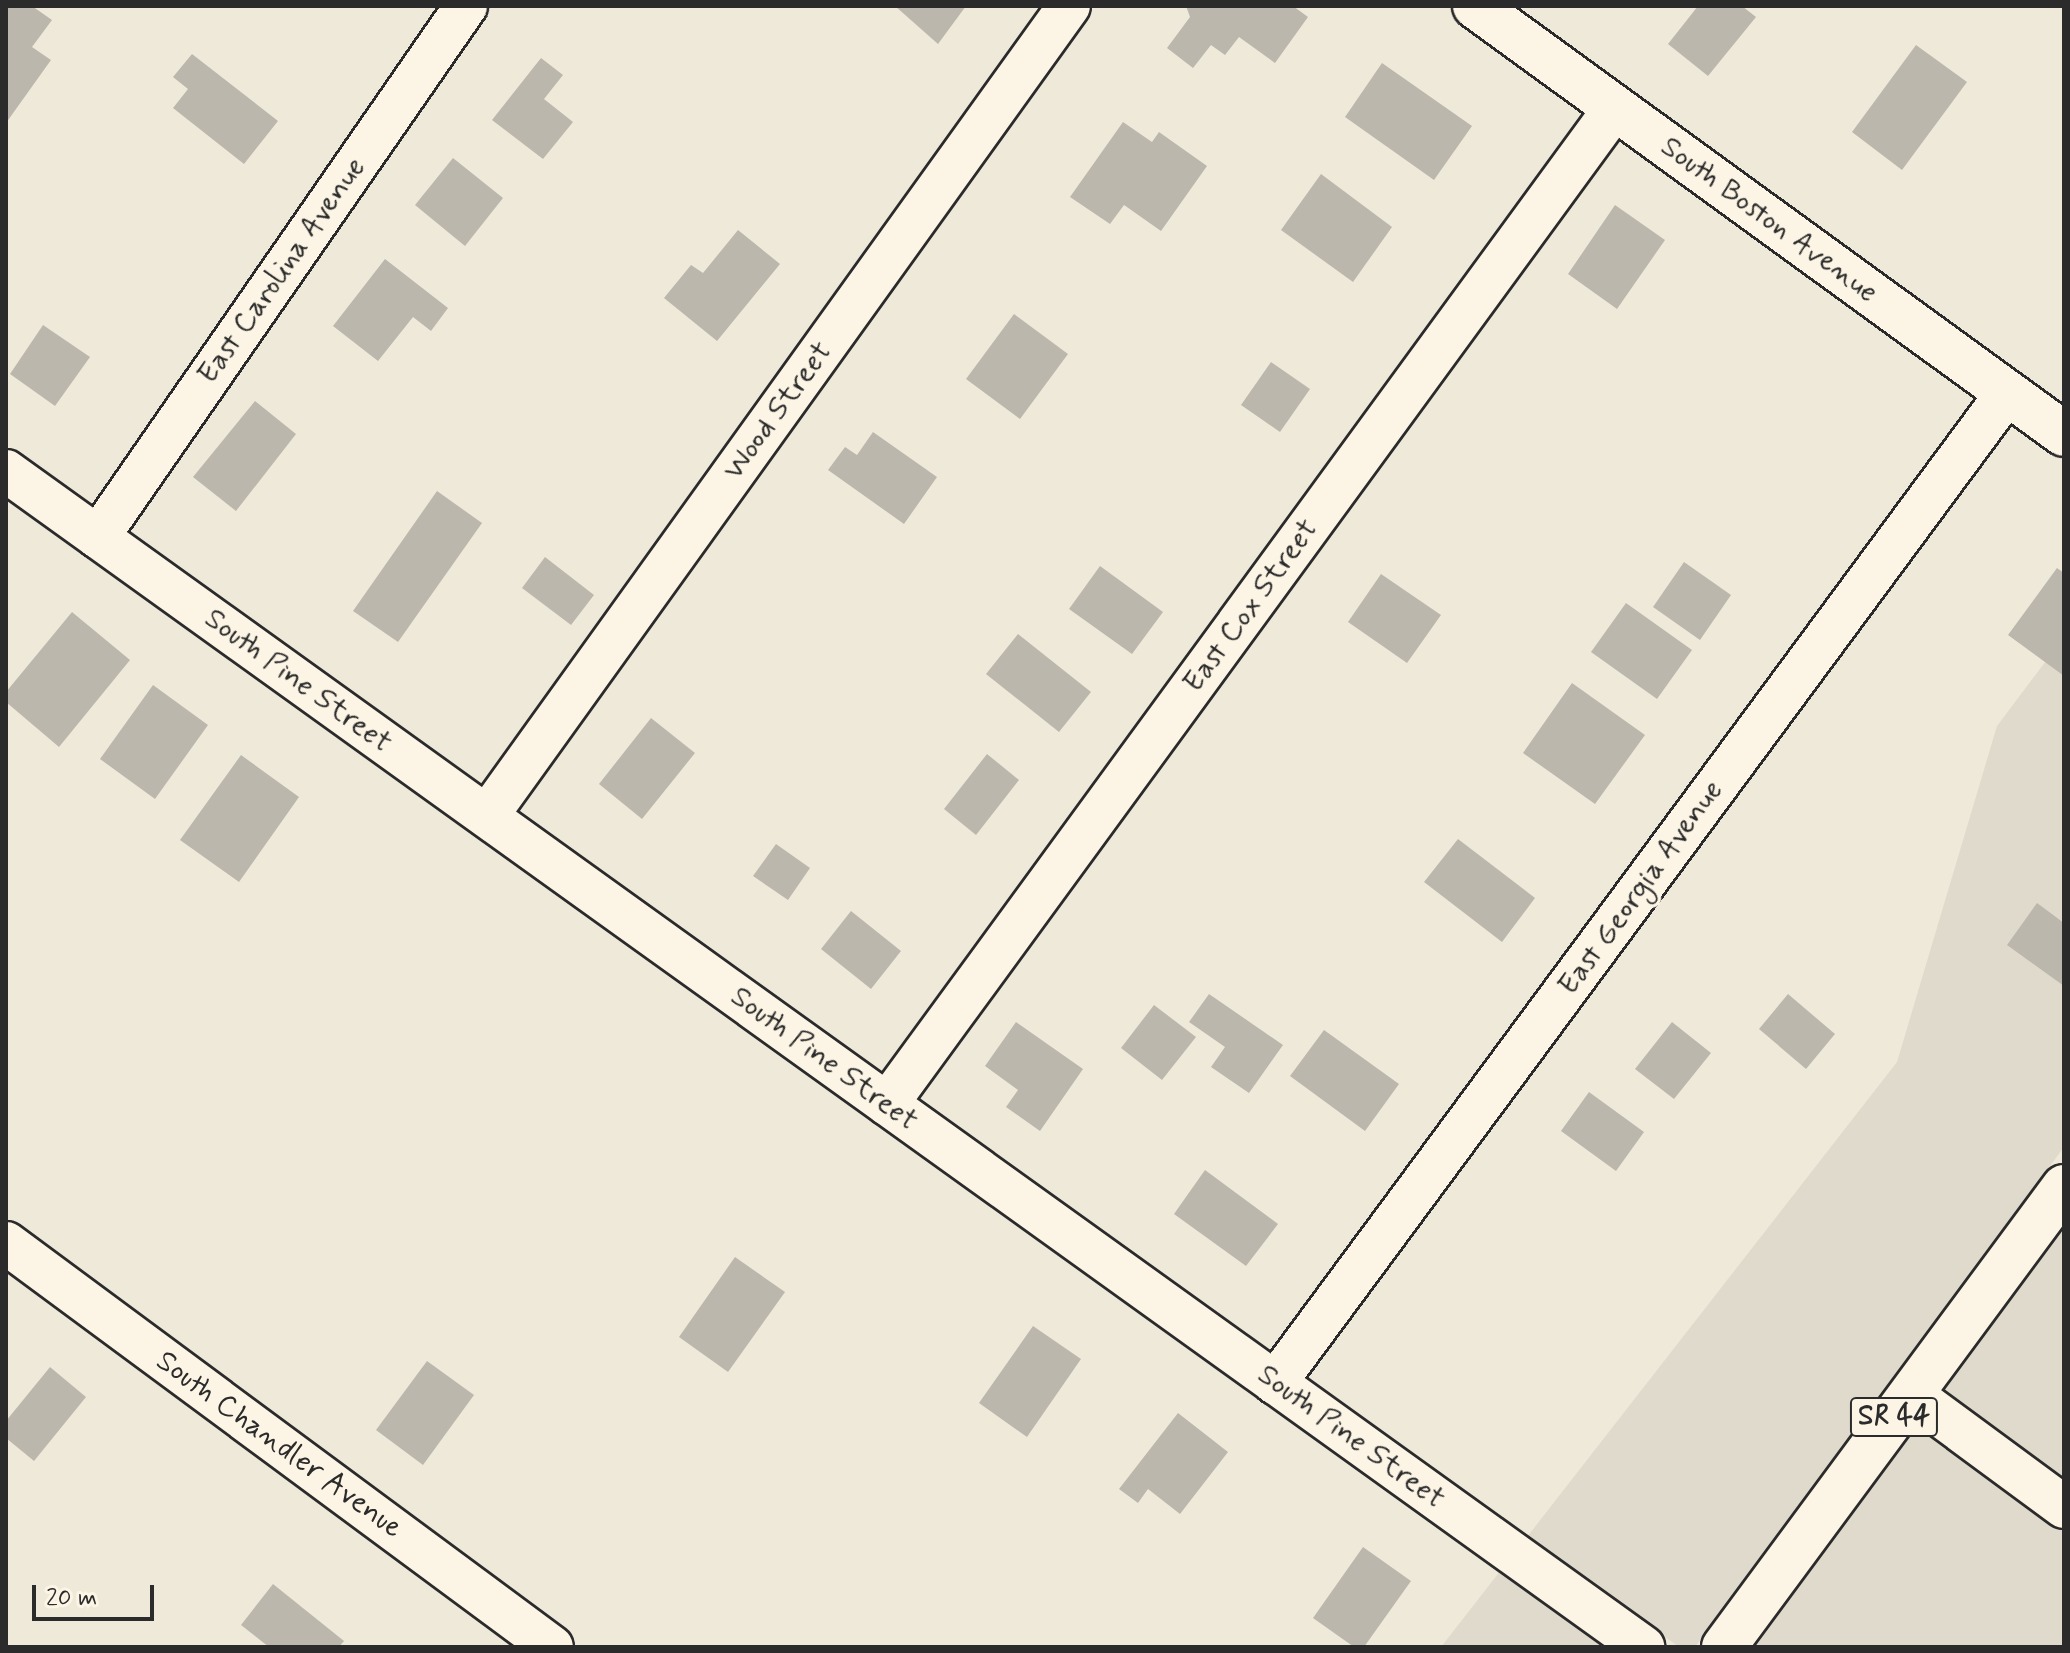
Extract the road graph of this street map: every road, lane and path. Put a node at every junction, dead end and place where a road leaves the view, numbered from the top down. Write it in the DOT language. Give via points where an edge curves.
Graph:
graph roads {
  1 [pos="466,6"];
  2 [pos="1069,6"];
  3 [pos="1475,6"];
  4 [pos="1615,108"];
  5 [pos="2007,393"];
  6 [pos="2064,434"];
  7 [pos="6,471"];
  8 [pos="98,537"];
  9 [pos="487,816"];
  10 [pos="887,1104"];
  11 [pos="2064,1187"];
  12 [pos="6,1243"];
  13 [pos="1275,1383"];
  14 [pos="1911,1394"];
  15 [pos="2064,1507"];
  16 [pos="552,1647"];
  17 [pos="1643,1647"];
  18 [pos="1724,1647"];
  1 -- 8 [label="street, East Carolina Avenue"];
  2 -- 9 [label="street, Wood Street"];
  3 -- 4 [label="street, South Boston Avenue"];
  4 -- 5 [label="street, South Boston Avenue"];
  4 -- 10 [label="street, East Cox Street"];
  5 -- 6 [label="street, South Boston Avenue"];
  5 -- 13 [label="street, East Georgia Avenue"];
  7 -- 8 [label="street, South Pine Street"];
  8 -- 9 [label="street, South Pine Street"];
  9 -- 10 [label="street, South Pine Street"];
  10 -- 13 [label="street, South Pine Street"];
  11 -- 14 [label="street, SR 44"];
  12 -- 16 [label="street, South Chandler Avenue"];
  13 -- 17 [label="street, South Pine Street"];
  14 -- 15 [label="street"];
  14 -- 18 [label="street, SR 44"];
}
